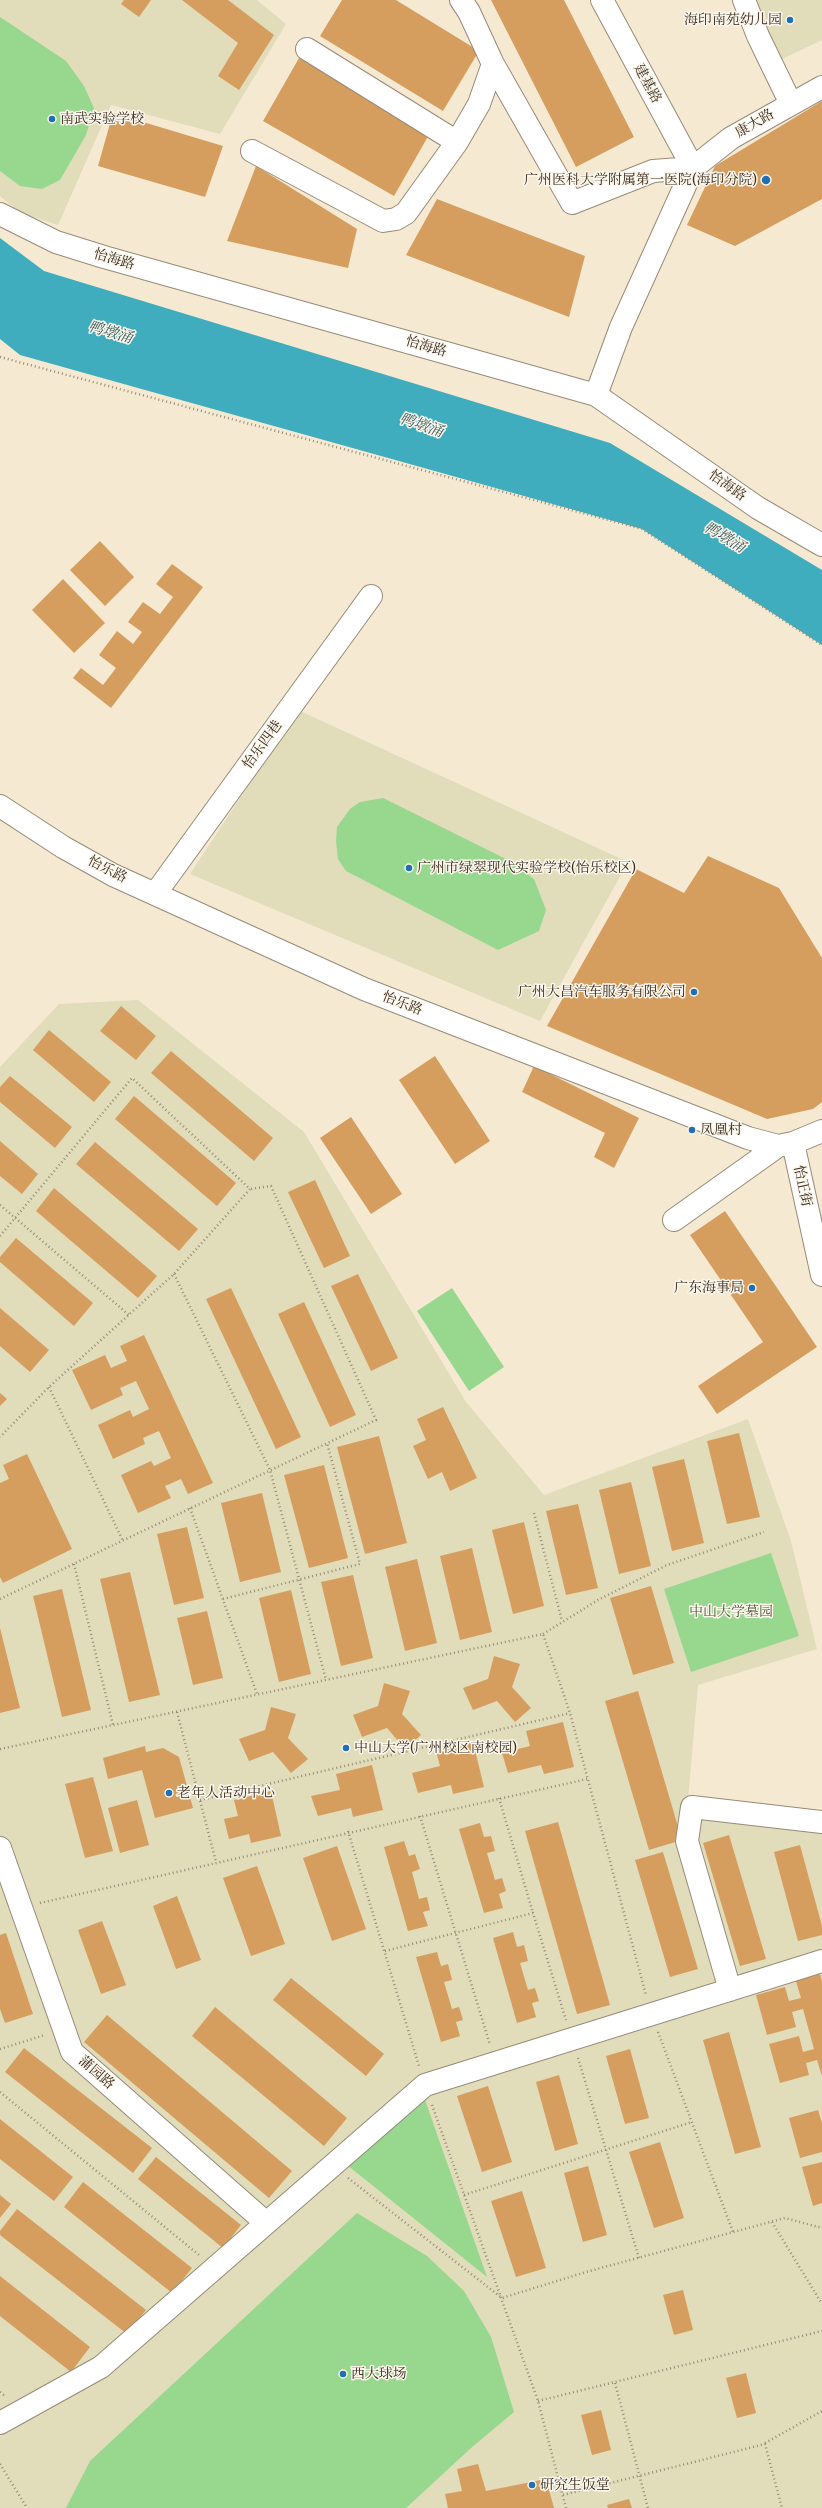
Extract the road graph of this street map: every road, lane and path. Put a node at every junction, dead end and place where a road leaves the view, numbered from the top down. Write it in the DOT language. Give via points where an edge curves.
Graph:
graph roads {
  1 [pos="460,0"];
  2 [pos="602,0"];
  3 [pos="744,0"];
  4 [pos="307,49"];
  5 [pos="493,64"];
  6 [pos="822,87"];
  7 [pos="791,104"];
  8 [pos="456,142"];
  9 [pos="252,151"];
  10 [pos="693,168"];
  11 [pos="0,214"];
  12 [pos="0,357"];
  13 [pos="596,396"];
  14 [pos="822,545"];
  15 [pos="371,596"];
  16 [pos="822,645"];
  17 [pos="0,806"];
  18 [pos="155,894"];
  19 [pos="822,1131"];
  20 [pos="785,1145"];
  21 [pos="250,1189"];
  22 [pos="0,1205"];
  23 [pos="15,1218"];
  24 [pos="674,1220"];
  25 [pos="0,1236"];
  26 [pos="174,1274"];
  27 [pos="822,1275"];
  28 [pos="129,1315"];
  29 [pos="48,1387"];
  30 [pos="0,1437"];
  31 [pos="327,1443"];
  32 [pos="270,1470"];
  33 [pos="190,1508"];
  34 [pos="534,1513"];
  35 [pos="764,1532"];
  36 [pos="123,1541"];
  37 [pos="74,1564"];
  38 [pos="299,1580"];
  39 [pos="0,1599"];
  40 [pos="223,1599"];
  41 [pos="562,1621"];
  42 [pos="544,1634"];
  43 [pos="326,1680"];
  44 [pos="257,1694"];
  45 [pos="176,1712"];
  46 [pos="570,1713"];
  47 [pos="113,1725"];
  48 [pos="0,1749"];
  49 [pos="587,1779"];
  50 [pos="500,1798"];
  51 [pos="200,1800"];
  52 [pos="420,1816"];
  53 [pos="822,1822"];
  54 [pos="348,1832"];
  55 [pos="0,1848"];
  56 [pos="216,1862"];
  57 [pos="21,1907"];
  58 [pos="532,1913"];
  59 [pos="822,1961"];
  60 [pos="730,1990"];
  61 [pos="651,2014"];
  62 [pos="64,2029"];
  63 [pos="0,2049"];
  64 [pos="496,2063"];
  65 [pos="425,2085"];
  66 [pos="0,2092"];
  67 [pos="692,2122"];
  68 [pos="331,2165"];
  69 [pos="464,2194"];
  70 [pos="265,2222"];
  71 [pos="772,2222"];
  72 [pos="822,2228"];
  73 [pos="733,2232"];
  74 [pos="213,2267"];
  75 [pos="502,2298"];
  76 [pos="822,2304"];
  77 [pos="822,2331"];
  78 [pos="615,2382"];
  79 [pos="538,2401"];
  80 [pos="822,2411"];
  81 [pos="0,2423"];
  82 [pos="765,2444"];
  83 [pos="0,2464"];
  84 [pos="640,2476"];
  85 [pos="563,2495"];
  86 [pos="27,2508"];
  87 [pos="566,2508"];
  88 [pos="648,2508"];
  89 [pos="782,2508"];
  1 -- 5 [label="street" via="469,12"];
  2 -- 10 [label="street, 建基路"];
  3 -- 7 [label="street" via="758,36"];
  4 -- 8 [label="street"];
  5 -- 8 [label="street" via="480,104"];
  5 -- 10 [label="street" via="572,204 653,171"];
  6 -- 7 [label="street, 康大路"];
  7 -- 10 [label="street, 康大路" via="731,138"];
  8 -- 9 [label="street" via="406,213 396,220 383,221"];
  10 -- 13 [label="street" via="621,327"];
  11 -- 13 [label="street, 怡海路" via="56,242 104,257"];
  12 -- 16 [label="path" via="642,529"];
  13 -- 14 [label="street, 怡海路" via="758,508"];
  15 -- 18 [label="street, 怡乐四巷"];
  17 -- 18 [label="street, 怡乐路" via="63,847"];
  18 -- 20 [label="street, 怡乐路" via="364,990 748,1138"];
  19 -- 20 [label="street"];
  20 -- 24 [label="street"];
  20 -- 27 [label="street, 怡正街"];
  21 -- 23 [label="path" via="132,1078"];
  21 -- 26 [label="path"];
  21 -- 31 [label="path" via="271,1186 376,1420"];
  22 -- 23 [label="path"];
  23 -- 25 [label="path"];
  23 -- 28 [label="path"];
  26 -- 28 [label="path"];
  26 -- 32 [label="path"];
  28 -- 29 [label="path"];
  29 -- 30 [label="path"];
  29 -- 36 [label="path"];
  31 -- 32 [label="path"];
  31 -- 38 [label="path" via="360,1564"];
  32 -- 33 [label="path"];
  32 -- 38 [label="path"];
  33 -- 36 [label="path"];
  33 -- 40 [label="path"];
  34 -- 41 [label="path"];
  35 -- 41 [label="path" via="667,1565"];
  36 -- 37 [label="path"];
  37 -- 39 [label="path"];
  37 -- 47 [label="path"];
  38 -- 40 [label="path"];
  38 -- 43 [label="path"];
  40 -- 44 [label="path"];
  41 -- 42 [label="path"];
  42 -- 43 [label="path"];
  42 -- 46 [label="path"];
  43 -- 44 [label="path"];
  44 -- 45 [label="path"];
  45 -- 47 [label="path"];
  45 -- 51 [label="path"];
  46 -- 49 [label="path"];
  46 -- 51 [label="path"];
  47 -- 48 [label="path"];
  49 -- 50 [label="path"];
  49 -- 61 [label="path"];
  50 -- 52 [label="path"];
  50 -- 58 [label="path"];
  51 -- 56 [label="path"];
  52 -- 54 [label="path"];
  52 -- 64 [label="path"];
  53 -- 60 [label="street" via="692,1807 687,1841"];
  54 -- 56 [label="path"];
  54 -- 65 [label="path"];
  55 -- 57 [label="street, 蒲园路"];
  56 -- 57 [label="path"];
  57 -- 62 [label="street, 蒲园路"];
  59 -- 60 [label="street"];
  60 -- 61 [label="street"];
  61 -- 64 [label="street"];
  61 -- 67 [label="path"];
  62 -- 63 [label="path"];
  62 -- 70 [label="street, 蒲园路" via="72,2052"];
  64 -- 65 [label="street"];
  65 -- 68 [label="street"];
  65 -- 69 [label="path"];
  66 -- 74 [label="path"];
  67 -- 69 [label="path"];
  67 -- 73 [label="path"];
  68 -- 70 [label="street"];
  68 -- 75 [label="path"];
  69 -- 75 [label="path"];
  70 -- 74 [label="street"];
  71 -- 72 [label="path" via="785,2218"];
  71 -- 73 [label="path"];
  71 -- 76 [label="path"];
  73 -- 75 [label="path"];
  74 -- 81 [label="street" via="101,2367"];
  75 -- 79 [label="path"];
  77 -- 78 [label="path"];
  78 -- 79 [label="path"];
  78 -- 84 [label="path"];
  79 -- 85 [label="path"];
  80 -- 82 [label="path"];
  82 -- 84 [label="path"];
  82 -- 89 [label="path"];
  83 -- 86 [label="path"];
  84 -- 85 [label="path"];
  84 -- 88 [label="path"];
  85 -- 87 [label="path"];
}
